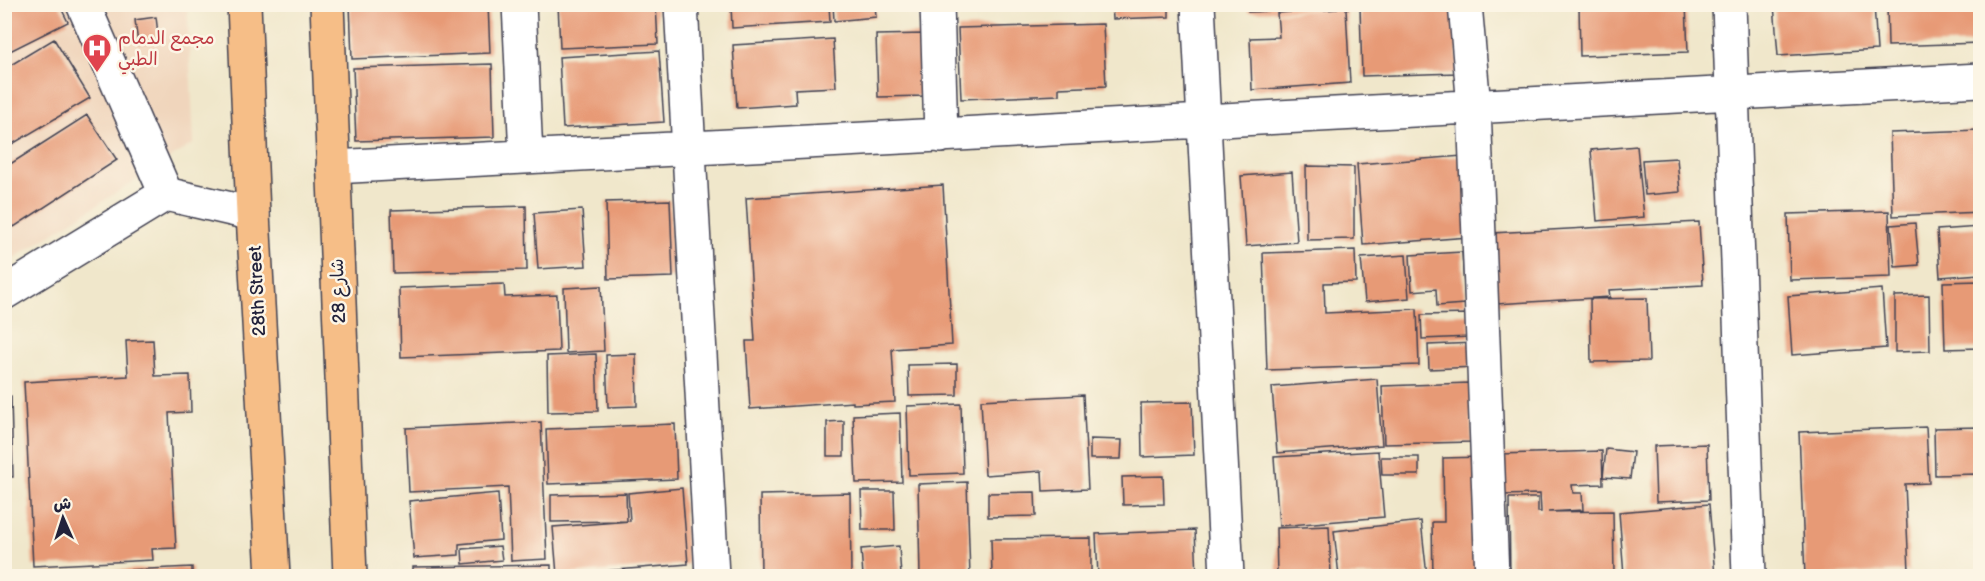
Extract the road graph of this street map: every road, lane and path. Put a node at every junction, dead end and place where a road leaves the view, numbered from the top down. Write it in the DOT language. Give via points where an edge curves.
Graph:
graph roads {
  1 [pos="83,4"];
  2 [pos="244,4"];
  3 [pos="327,4"];
  4 [pos="519,4"];
  5 [pos="681,4"];
  6 [pos="937,4"];
  7 [pos="1198,4"];
  8 [pos="1465,4"];
  9 [pos="1729,4"];
  10 [pos="1980,80"];
  11 [pos="1730,94"];
  12 [pos="1474,107"];
  13 [pos="1203,122"];
  14 [pos="941,136"];
  15 [pos="690,149"];
  16 [pos="526,156"];
  17 [pos="333,168"];
  18 [pos="166,194"];
  19 [pos="253,214"];
  20 [pos="4,293"];
  21 [pos="273,576"];
  22 [pos="350,576"];
  23 [pos="712,576"];
  24 [pos="1227,576"];
  25 [pos="1492,576"];
  26 [pos="1749,576"];
  1 -- 18 [label="street"];
  2 -- 19 [label="main road, 28th Street"];
  3 -- 17 [label="main road, شارع 28"];
  4 -- 16 [label="street"];
  5 -- 15 [label="street"];
  6 -- 14 [label="street"];
  7 -- 13 [label="street"];
  8 -- 12 [label="street"];
  9 -- 11 [label="street"];
  10 -- 11 [label="street"];
  11 -- 12 [label="street"];
  11 -- 26 [label="street"];
  12 -- 13 [label="street"];
  12 -- 25 [label="street"];
  13 -- 14 [label="street"];
  13 -- 24 [label="street"];
  14 -- 15 [label="street"];
  15 -- 16 [label="street"];
  15 -- 23 [label="street"];
  16 -- 17 [label="street"];
  17 -- 22 [label="main road, شارع 28"];
  18 -- 19 [label="street"];
  18 -- 20 [label="street"];
  19 -- 21 [label="main road, 28th Street"];
}
